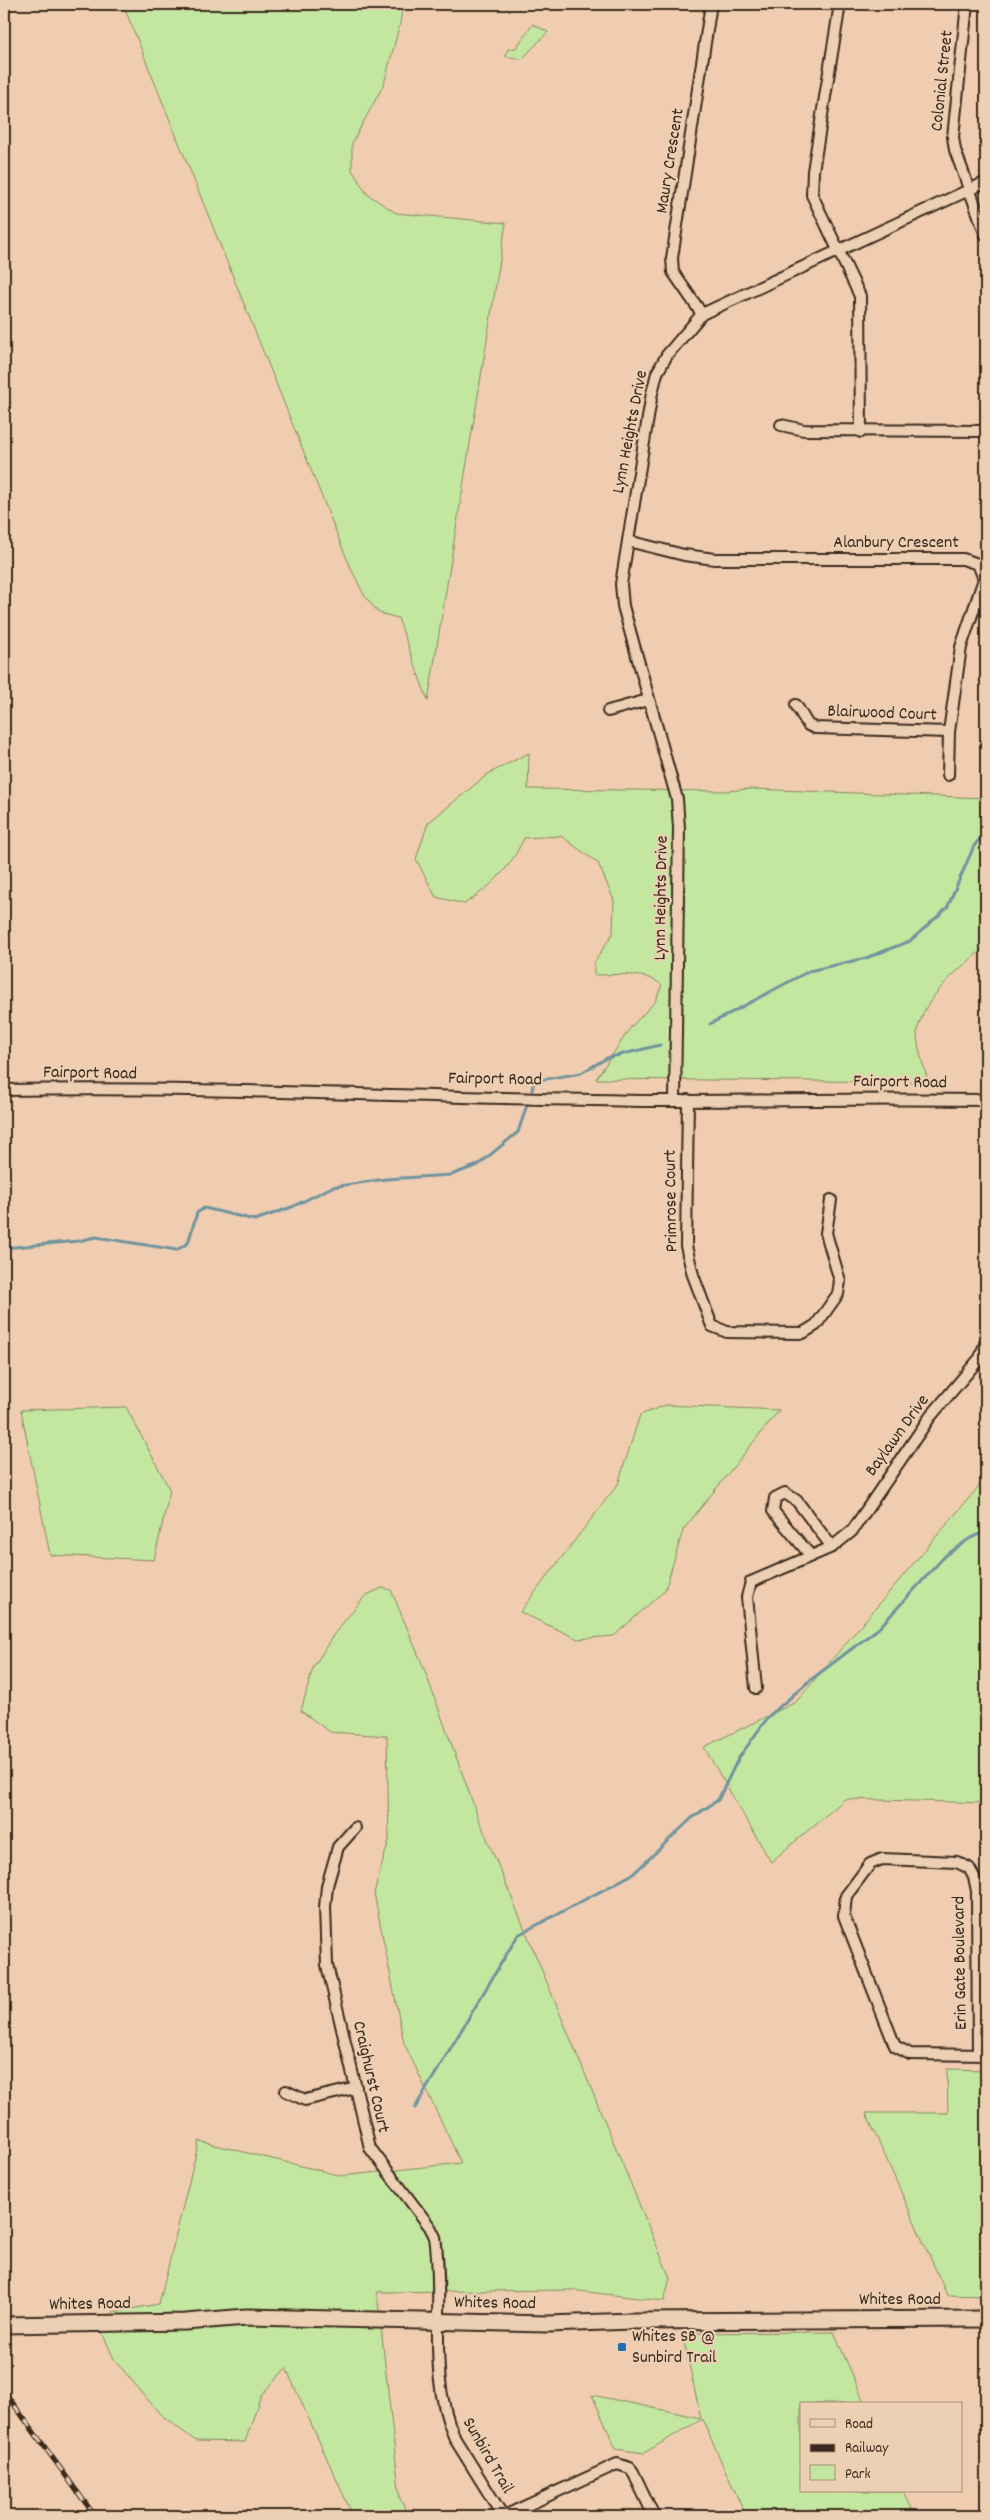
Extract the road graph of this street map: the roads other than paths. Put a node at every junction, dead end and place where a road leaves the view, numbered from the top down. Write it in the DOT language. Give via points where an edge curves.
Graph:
graph roads {
  1 [pos="711,4"];
  2 [pos="840,4"];
  3 [pos="967,4"];
  4 [pos="986,182"];
  5 [pos="970,188"];
  6 [pos="986,235"];
  7 [pos="839,250"];
  8 [pos="702,314"];
  9 [pos="781,425"];
  10 [pos="986,431"];
  11 [pos="861,432"];
  12 [pos="628,541"];
  13 [pos="648,700"];
  14 [pos="796,705"];
  15 [pos="608,710"];
  16 [pos="949,732"];
  17 [pos="948,775"];
  18 [pos="4,1090"];
  19 [pos="675,1100"];
  20 [pos="688,1100"];
  21 [pos="986,1100"];
  22 [pos="831,1200"];
  23 [pos="986,1341"];
  24 [pos="832,1547"];
  25 [pos="811,1556"];
  26 [pos="756,1688"];
  27 [pos="355,1828"];
  28 [pos="982,2055"];
  29 [pos="356,2088"];
  30 [pos="286,2091"];
  31 [pos="986,2319"];
  32 [pos="437,2322"];
  33 [pos="4,2325"];
  34 [pos="504,2516"];
  35 [pos="654,2516"];
  1 -- 8 [label="street, Maury Crescent" via="672,258 673,272"];
  2 -- 7 [label="street" via="812,195"];
  3 -- 5 [label="street, Colonial Street" via="953,137 954,150"];
  4 -- 5 [label="street, Lynn Heights Drive"];
  5 -- 6 [label="street, Colonial Street"];
  5 -- 7 [label="street, Lynn Heights Drive"];
  7 -- 8 [label="street, Lynn Heights Drive"];
  7 -- 11 [label="street" via="860,296"];
  8 -- 12 [label="street, Lynn Heights Drive" via="667,355 657,373"];
  9 -- 11 [label="street" via="804,430"];
  10 -- 11 [label="street"];
  12 -- 13 [label="street, Lynn Heights Drive" via="621,584 623,606"];
  12 -- 16 [label="street, Alanbury Crescent" via="715,559 963,559 978,564 984,579 961,647"];
  13 -- 15 [label="street"];
  13 -- 19 [label="street, Lynn Heights Drive" via="677,799 680,828"];
  14 -- 16 [label="street, Blairwood Court" via="808,725 815,728"];
  16 -- 17 [label="street, Alanbury Crescent"];
  18 -- 19 [label="street, Fairport Road"];
  19 -- 20 [label="street, Fairport Road"];
  20 -- 21 [label="street, Fairport Road"];
  20 -- 22 [label="street, Primrose Court" via="686,1246 712,1326 727,1332 803,1333 816,1325 838,1294 840,1282 826,1233"];
  23 -- 24 [label="street, Baylawn Drive" via="980,1358 930,1417 852,1531"];
  24 -- 25 [label="street, Baylawn Drive"];
  24 -- 25 [label="street" via="797,1501 784,1493 775,1498 773,1512"];
  25 -- 26 [label="street, Baylawn Drive" via="751,1582 747,1597"];
  27 -- 29 [label="street, Craighurst Court" via="338,1847 335,1857 326,1900 325,1940 327,1965"];
  28 -- 28 [label="street, Erin Gate Boulevard" via="978,1892 969,1868 957,1862 882,1859 870,1864 846,1896 844,1916 895,2046 910,2054"];
  29 -- 30 [label="street" via="305,2100"];
  29 -- 32 [label="street, Craighurst Court" via="367,2140 374,2156 430,2227 434,2237"];
  31 -- 32 [label="main road, Whites Road" via="642,2320 548,2324"];
  32 -- 33 [label="main road, Whites Road" via="246,2317 186,2322"];
  32 -- 34 [label="street, Sunbird Trail" via="439,2384 449,2426"];
  34 -- 35 [label="street, Sunbird Trail" via="618,2464 633,2472"];
}
